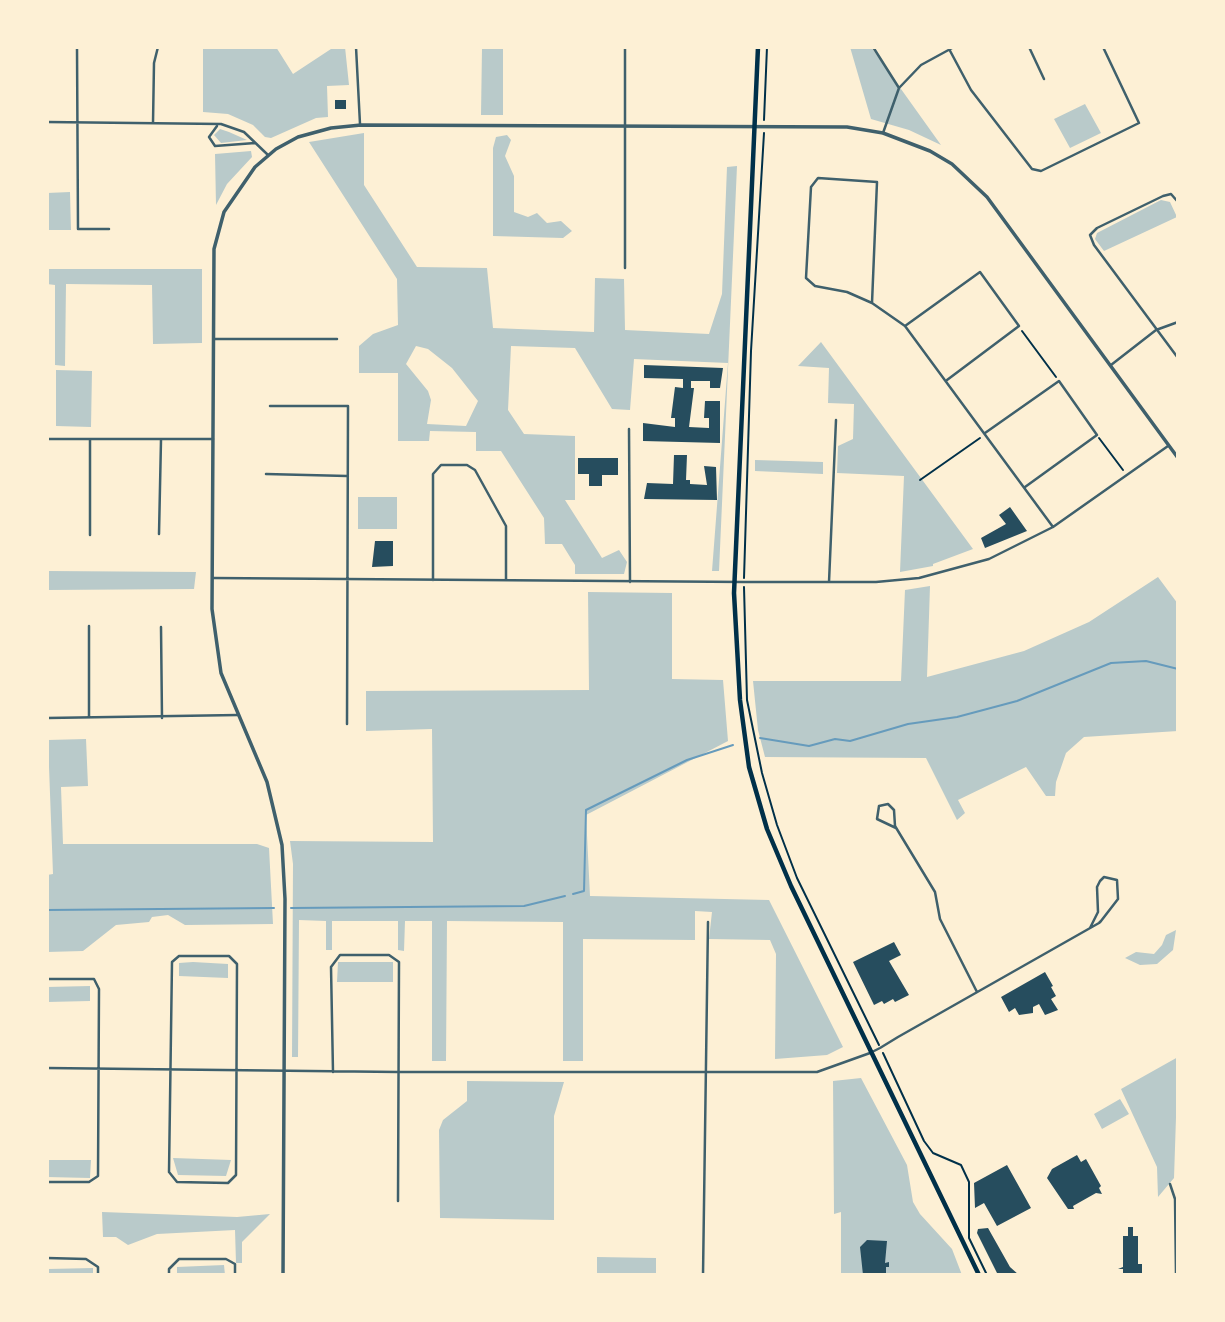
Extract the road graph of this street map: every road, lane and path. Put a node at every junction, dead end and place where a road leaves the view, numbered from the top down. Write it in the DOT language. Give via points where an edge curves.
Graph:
graph roads {
  1 [pos="77,47"];
  2 [pos="158,47"];
  3 [pos="356,47"];
  4 [pos="625,47"];
  5 [pos="758,47"];
  6 [pos="767,47"];
  7 [pos="873,47"];
  8 [pos="954,47"];
  9 [pos="1029,47"];
  10 [pos="1103,47"];
  11 [pos="949,49"];
  12 [pos="1044,79"];
  13 [pos="899,88"];
  14 [pos="47,122"];
  15 [pos="77,122"];
  16 [pos="153,123"];
  17 [pos="220,124"];
  18 [pos="360,125"];
  19 [pos="625,126"];
  20 [pos="755,127"];
  21 [pos="764,127"];
  22 [pos="883,133"];
  23 [pos="257,143"];
  24 [pos="269,155"];
  25 [pos="1178,202"];
  26 [pos="109,229"];
  27 [pos="625,268"];
  28 [pos="872,303"];
  29 [pos="1178,322"];
  30 [pos="905,326"];
  31 [pos="1019,326"];
  32 [pos="1156,330"];
  33 [pos="212,339"];
  34 [pos="337,339"];
  35 [pos="1178,358"];
  36 [pos="1111,365"];
  37 [pos="947,380"];
  38 [pos="1059,381"];
  39 [pos="270,406"];
  40 [pos="836,419"];
  41 [pos="629,429"];
  42 [pos="985,433"];
  43 [pos="1097,435"];
  44 [pos="981,437"];
  45 [pos="47,439"];
  46 [pos="213,439"];
  47 [pos="90,440"];
  48 [pos="161,440"];
  49 [pos="1167,446"];
  50 [pos="1178,458"];
  51 [pos="266,474"];
  52 [pos="1126,475"];
  53 [pos="348,476"];
  54 [pos="920,480"];
  55 [pos="1025,487"];
  56 [pos="1052,527"];
  57 [pos="159,534"];
  58 [pos="90,535"];
  59 [pos="211,578"];
  60 [pos="348,580"];
  61 [pos="433,580"];
  62 [pos="506,580"];
  63 [pos="630,582"];
  64 [pos="735,582"];
  65 [pos="744,582"];
  66 [pos="829,582"];
  67 [pos="89,626"];
  68 [pos="160,627"];
  69 [pos="238,715"];
  70 [pos="47,718"];
  71 [pos="162,718"];
  72 [pos="89,719"];
  73 [pos="347,724"];
  74 [pos="895,816"];
  75 [pos="885,823"];
  76 [pos="896,828"];
  77 [pos="708,922"];
  78 [pos="1090,928"];
  79 [pos="47,979"];
  80 [pos="977,992"];
  81 [pos="880,1048"];
  82 [pos="870,1054"];
  83 [pos="47,1068"];
  84 [pos="99,1069"];
  85 [pos="171,1070"];
  86 [pos="237,1070"];
  87 [pos="284,1071"];
  88 [pos="704,1071"];
  89 [pos="333,1072"];
  90 [pos="398,1072"];
  91 [pos="47,1182"];
  92 [pos="1170,1184"];
  93 [pos="398,1200"];
  94 [pos="47,1258"];
  95 [pos="98,1275"];
  96 [pos="169,1275"];
  97 [pos="235,1275"];
  98 [pos="283,1275"];
  99 [pos="704,1275"];
  100 [pos="979,1275"];
  101 [pos="987,1275"];
  102 [pos="1176,1275"];
  1 -- 15 [label="street"];
  2 -- 16 [label="street"];
  3 -- 18 [label="street"];
  4 -- 19 [label="street"];
  5 -- 20 [label="main road"];
  6 -- 21 [label="path"];
  7 -- 13 [label="street"];
  8 -- 11 [label="street"];
  9 -- 12 [label="street"];
  10 -- 11 [label="street" via="1139,123 1041,171 1032,169 971,90"];
  11 -- 13 [label="street" via="922,65"];
  13 -- 22 [label="street"];
  14 -- 15 [label="street"];
  15 -- 16 [label="street"];
  15 -- 26 [label="street" via="78,229"];
  16 -- 17 [label="street"];
  17 -- 23 [label="street" via="244,132"];
  17 -- 23 [label="street" via="209,137 215,146"];
  18 -- 19 [label="street"];
  18 -- 24 [label="street" via="313,132"];
  19 -- 20 [label="street"];
  19 -- 27 [label="street"];
  20 -- 21 [label="street"];
  20 -- 64 [label="main road"];
  21 -- 22 [label="street" via="847,127"];
  21 -- 65 [label="path"];
  22 -- 36 [label="street" via="930,151 971,179"];
  23 -- 24 [label="street"];
  24 -- 33 [label="street" via="242,182 217,230"];
  25 -- 32 [label="street" via="1171,194 1163,195 1090,235"];
  28 -- 28 [label="street" via="815,286 806,278 811,187 818,178 877,182"];
  28 -- 30 [label="street"];
  29 -- 32 [label="street"];
  30 -- 31 [label="street" via="980,272"];
  30 -- 37 [label="street"];
  31 -- 37 [label="street"];
  31 -- 38 [label="path"];
  32 -- 35 [label="street"];
  32 -- 36 [label="street"];
  33 -- 34 [label="street"];
  33 -- 46 [label="street"];
  36 -- 49 [label="street"];
  37 -- 42 [label="street"];
  38 -- 42 [label="street"];
  38 -- 43 [label="street"];
  39 -- 53 [label="street" via="348,406"];
  40 -- 66 [label="street"];
  41 -- 63 [label="street"];
  42 -- 55 [label="street"];
  43 -- 52 [label="path"];
  43 -- 55 [label="street"];
  44 -- 54 [label="path"];
  45 -- 47 [label="street"];
  46 -- 48 [label="street"];
  46 -- 59 [label="street"];
  47 -- 48 [label="street"];
  47 -- 58 [label="street"];
  48 -- 57 [label="street"];
  49 -- 50 [label="street"];
  49 -- 52 [label="street"];
  51 -- 53 [label="street"];
  52 -- 56 [label="street"];
  53 -- 60 [label="street"];
  55 -- 56 [label="street"];
  56 -- 66 [label="street" via="989,559 931,576"];
  59 -- 60 [label="street"];
  59 -- 69 [label="street" via="216,649"];
  60 -- 61 [label="street"];
  60 -- 73 [label="street"];
  61 -- 62 [label="street"];
  61 -- 62 [label="street" via="433,474 441,465 467,465 475,470 506,526"];
  62 -- 63 [label="street"];
  63 -- 64 [label="street"];
  64 -- 65 [label="street"];
  64 -- 82 [label="main road" via="740,700 759,803 791,886"];
  65 -- 66 [label="street"];
  65 -- 81 [label="path" via="747,700 773,812 797,878"];
  67 -- 72 [label="street"];
  68 -- 71 [label="street"];
  69 -- 71 [label="street"];
  69 -- 87 [label="street" via="267,782 282,845"];
  70 -- 72 [label="street"];
  71 -- 72 [label="street"];
  74 -- 75 [label="street"];
  74 -- 75 [label="street" via="890,805 879,806 876,815"];
  74 -- 76 [label="street"];
  75 -- 76 [label="street"];
  76 -- 80 [label="street" via="935,892 940,919"];
  77 -- 88 [label="street"];
  78 -- 78 [label="street" via="1118,899 1117,880 1104,877 1097,887 1098,912"];
  78 -- 80 [label="street"];
  79 -- 84 [label="street" via="94,979 99,989"];
  80 -- 81 [label="street"];
  81 -- 82 [label="street"];
  81 -- 101 [label="path" via="933,1153 961,1165 969,1182 969,1238"];
  82 -- 88 [label="street" via="817,1072"];
  82 -- 100 [label="main road"];
  83 -- 84 [label="street"];
  84 -- 85 [label="street"];
  84 -- 91 [label="street" via="98,1175 89,1182"];
  85 -- 86 [label="street"];
  85 -- 86 [label="street" via="170,1172 177,1182 228,1183 236,1175"];
  85 -- 86 [label="street" via="172,962 179,956 229,956 237,964"];
  86 -- 87 [label="street"];
  87 -- 89 [label="street"];
  87 -- 98 [label="street"];
  88 -- 90 [label="street"];
  88 -- 99 [label="street"];
  89 -- 90 [label="street"];
  89 -- 90 [label="street" via="331,967 340,956 389,955 398,962"];
  90 -- 93 [label="street"];
  92 -- 102 [label="street" via="1175,1199"];
  94 -- 95 [label="street" via="86,1259 98,1266"];
  96 -- 97 [label="street" via="179,1259 226,1259 235,1264"];
}
